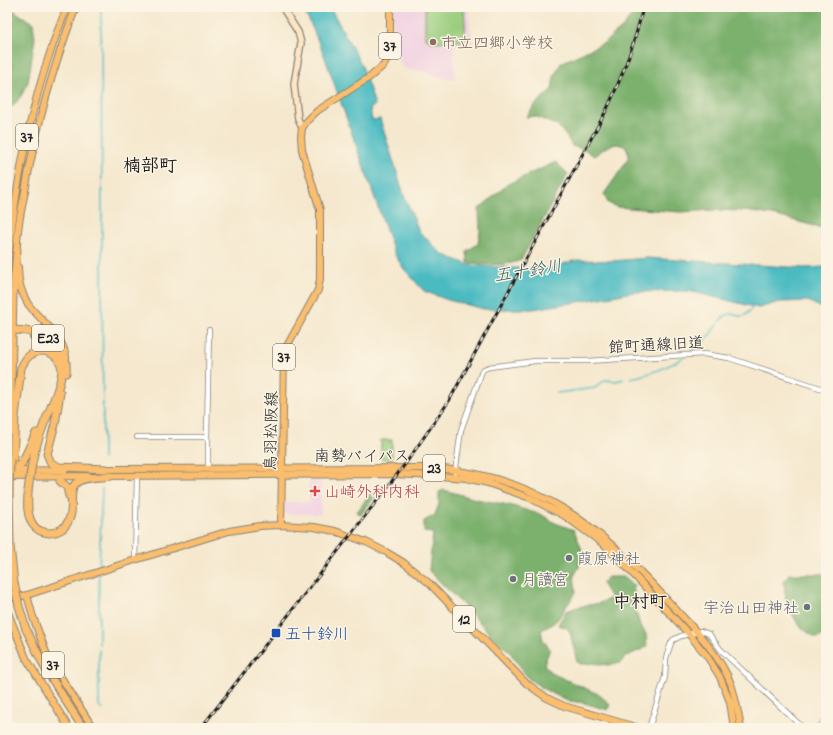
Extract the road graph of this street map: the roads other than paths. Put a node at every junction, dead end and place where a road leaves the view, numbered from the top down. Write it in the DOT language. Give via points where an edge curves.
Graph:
graph roads {
  1 [pos="68,7"];
  2 [pos="76,7"];
  3 [pos="282,7"];
  4 [pos="390,7"];
  5 [pos="302,128"];
  6 [pos="17,250"];
  7 [pos="7,272"];
  8 [pos="209,330"];
  9 [pos="14,332"];
  10 [pos="64,368"];
  11 [pos="59,390"];
  12 [pos="826,390"];
  13 [pos="137,436"];
  14 [pos="207,437"];
  15 [pos="11,459"];
  16 [pos="7,469"];
  17 [pos="208,469"];
  18 [pos="106,470"];
  19 [pos="455,470"];
  20 [pos="282,472"];
  21 [pos="111,476"];
  22 [pos="137,476"];
  23 [pos="7,477"];
  24 [pos="454,477"];
  25 [pos="60,481"];
  26 [pos="29,491"];
  27 [pos="281,524"];
  28 [pos="135,560"];
  29 [pos="7,567"];
  30 [pos="12,584"];
  31 [pos="27,595"];
  32 [pos="7,599"];
  33 [pos="7,610"];
  34 [pos="695,632"];
  35 [pos="688,633"];
  36 [pos="51,682"];
  37 [pos="69,728"];
  38 [pos="79,728"];
  39 [pos="83,728"];
  40 [pos="93,728"];
  41 [pos="639,728"];
  42 [pos="649,728"];
  43 [pos="734,728"];
  44 [pos="741,728"];
  45 [pos="803,728"];
  1 -- 7 [label="main road, 37" via="47,64 27,137 14,205"];
  2 -- 6 [label="main road, 37" via="56,63 38,130 25,190"];
  3 -- 5 [label="main road" via="298,32 301,43 294,84 298,119"];
  4 -- 5 [label="main road, 37" via="390,46 387,59 379,70 313,115"];
  5 -- 20 [label="main road, 鳥羽松阪線 / 37" via="302,150 320,210 320,279 318,290 284,353"];
  6 -- 10 [label="main road, 37" via="23,295 31,308 60,339 66,352"];
  6 -- 15 [label="highway, E23" via="13,295"];
  8 -- 14 [label="street"];
  9 -- 10 [label="highway, E23" via="36,333 53,340 62,351"];
  10 -- 11 [label="highway"];
  10 -- 15 [label="highway, E23" via="57,357 46,351 32,353 24,362 19,381"];
  11 -- 16 [label="highway" via="45,411 24,460 19,466"];
  11 -- 18 [label="highway" via="55,424 47,451 49,460 59,467"];
  11 -- 26 [label="highway, bridge" via="33,463"];
  12 -- 19 [label="street, 館町通線旧道" via="729,358 704,354 526,362 484,369 461,430"];
  13 -- 14 [label="street"];
  14 -- 17 [label="street"];
  15 -- 30 [label="highway, E23, bridge"];
  16 -- 18 [label="main road, 南勢バイパス / 23"];
  17 -- 18 [label="main road, 南勢バイパス / 23"];
  17 -- 20 [label="main road, 南勢バイパス / 23"];
  19 -- 20 [label="main road, 南勢バイパス / 23" via="391,468"];
  19 -- 24 [label="street"];
  19 -- 34 [label="main road, 南勢バイパス / 23" via="484,475 514,485 546,499 577,517 623,553"];
  20 -- 22 [label="main road, 南勢バイパス / 23"];
  20 -- 24 [label="main road, 南勢バイパス / 23"];
  20 -- 27 [label="main road, 鳥羽松阪線 / 37"];
  21 -- 22 [label="main road, 南勢バイパス / 23"];
  21 -- 23 [label="main road, 南勢バイパス / 23"];
  21 -- 26 [label="highway" via="83,480 75,484 72,489 70,518 55,532 41,531 33,524 28,514"];
  22 -- 28 [label="street"];
  23 -- 25 [label="main road"];
  24 -- 35 [label="main road, 南勢バイパス / 23" via="506,489 540,502 593,535 615,554"];
  25 -- 26 [label="highway" via="68,490 67,516 64,522 54,529 42,528 33,519"];
  27 -- 28 [label="main road" via="229,531"];
  27 -- 41 [label="main road, 12" via="335,531 386,552 429,583 526,683 538,692 564,706"];
  28 -- 31 [label="main road"];
  29 -- 30 [label="highway, E23"];
  30 -- 36 [label="highway, E23, bridge" via="24,629"];
  31 -- 32 [label="main road"];
  31 -- 40 [label="main road, 37" via="47,655"];
  33 -- 37 [label="main road, 37" via="26,658"];
  34 -- 35 [label="street"];
  34 -- 44 [label="main road, 南勢バイパス / 23" via="717,658 730,683"];
  34 -- 45 [label="street" via="708,633 721,650"];
  35 -- 42 [label="street" via="673,640 668,650 665,677"];
  35 -- 43 [label="main road, 南勢バイパス / 23" via="713,664 722,682 730,702"];
  36 -- 38 [label="highway, E23"];
  36 -- 39 [label="highway, E23"];
}
